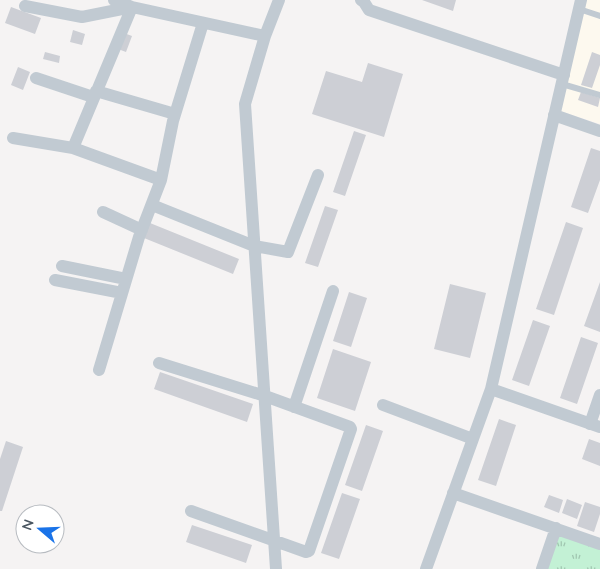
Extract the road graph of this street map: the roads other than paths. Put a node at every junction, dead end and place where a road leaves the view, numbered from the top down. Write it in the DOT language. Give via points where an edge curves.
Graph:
graph roads {
  1 [pos="114,0"];
  2 [pos="279,0"];
  3 [pos="363,1"];
  4 [pos="580,4"];
  5 [pos="25,6"];
  6 [pos="132,7"];
  7 [pos="600,16"];
  8 [pos="203,22"];
  9 [pos="265,36"];
  10 [pos="36,78"];
  11 [pos="563,79"];
  12 [pos="95,94"];
  13 [pos="600,96"];
  14 [pos="176,114"];
  15 [pos="554,115"];
  16 [pos="600,130"];
  17 [pos="13,138"];
  18 [pos="73,148"];
  19 [pos="318,175"];
  20 [pos="161,180"];
  21 [pos="152,205"];
  22 [pos="104,212"];
  23 [pos="142,230"];
  24 [pos="254,246"];
  25 [pos="62,266"];
  26 [pos="126,279"];
  27 [pos="55,280"];
  28 [pos="333,291"];
  29 [pos="122,294"];
  30 [pos="159,363"];
  31 [pos="99,370"];
  32 [pos="491,389"];
  33 [pos="600,395"];
  34 [pos="265,396"];
  35 [pos="383,405"];
  36 [pos="294,407"];
  37 [pos="595,425"];
  38 [pos="473,440"];
  39 [pos="453,493"];
  40 [pos="192,511"];
  41 [pos="556,528"];
  42 [pos="275,541"];
  43 [pos="600,544"];
  44 [pos="276,569"];
  45 [pos="426,569"];
  46 [pos="542,569"];
  1 -- 6 [label="street"];
  2 -- 9 [label="street"];
  3 -- 11 [label="street" via="369,10"];
  4 -- 7 [label="lane"];
  4 -- 11 [label="street"];
  5 -- 6 [label="street" via="82,17"];
  6 -- 8 [label="street"];
  6 -- 12 [label="street"];
  8 -- 9 [label="street"];
  8 -- 14 [label="street"];
  9 -- 24 [label="street" via="245,104"];
  10 -- 12 [label="street"];
  11 -- 13 [label="lane"];
  11 -- 15 [label="street"];
  12 -- 14 [label="street"];
  12 -- 18 [label="street"];
  14 -- 20 [label="street"];
  15 -- 16 [label="street"];
  15 -- 32 [label="street"];
  17 -- 18 [label="street"];
  18 -- 20 [label="street"];
  19 -- 24 [label="street" via="288,252"];
  20 -- 21 [label="street"];
  21 -- 23 [label="street"];
  21 -- 24 [label="street"];
  22 -- 23 [label="street"];
  23 -- 26 [label="street"];
  24 -- 34 [label="street"];
  25 -- 26 [label="street"];
  26 -- 29 [label="street"];
  27 -- 29 [label="street"];
  28 -- 36 [label="street"];
  29 -- 31 [label="street"];
  30 -- 34 [label="street"];
  32 -- 37 [label="street"];
  32 -- 38 [label="street"];
  33 -- 37 [label="street"];
  34 -- 36 [label="street"];
  34 -- 42 [label="street"];
  35 -- 38 [label="street"];
  36 -- 42 [label="street" via="350,427 351,431 309,551"];
  38 -- 39 [label="street"];
  39 -- 41 [label="street"];
  39 -- 45 [label="street"];
  40 -- 42 [label="street"];
  41 -- 43 [label="street"];
  41 -- 46 [label="street"];
  42 -- 44 [label="street"];
}
